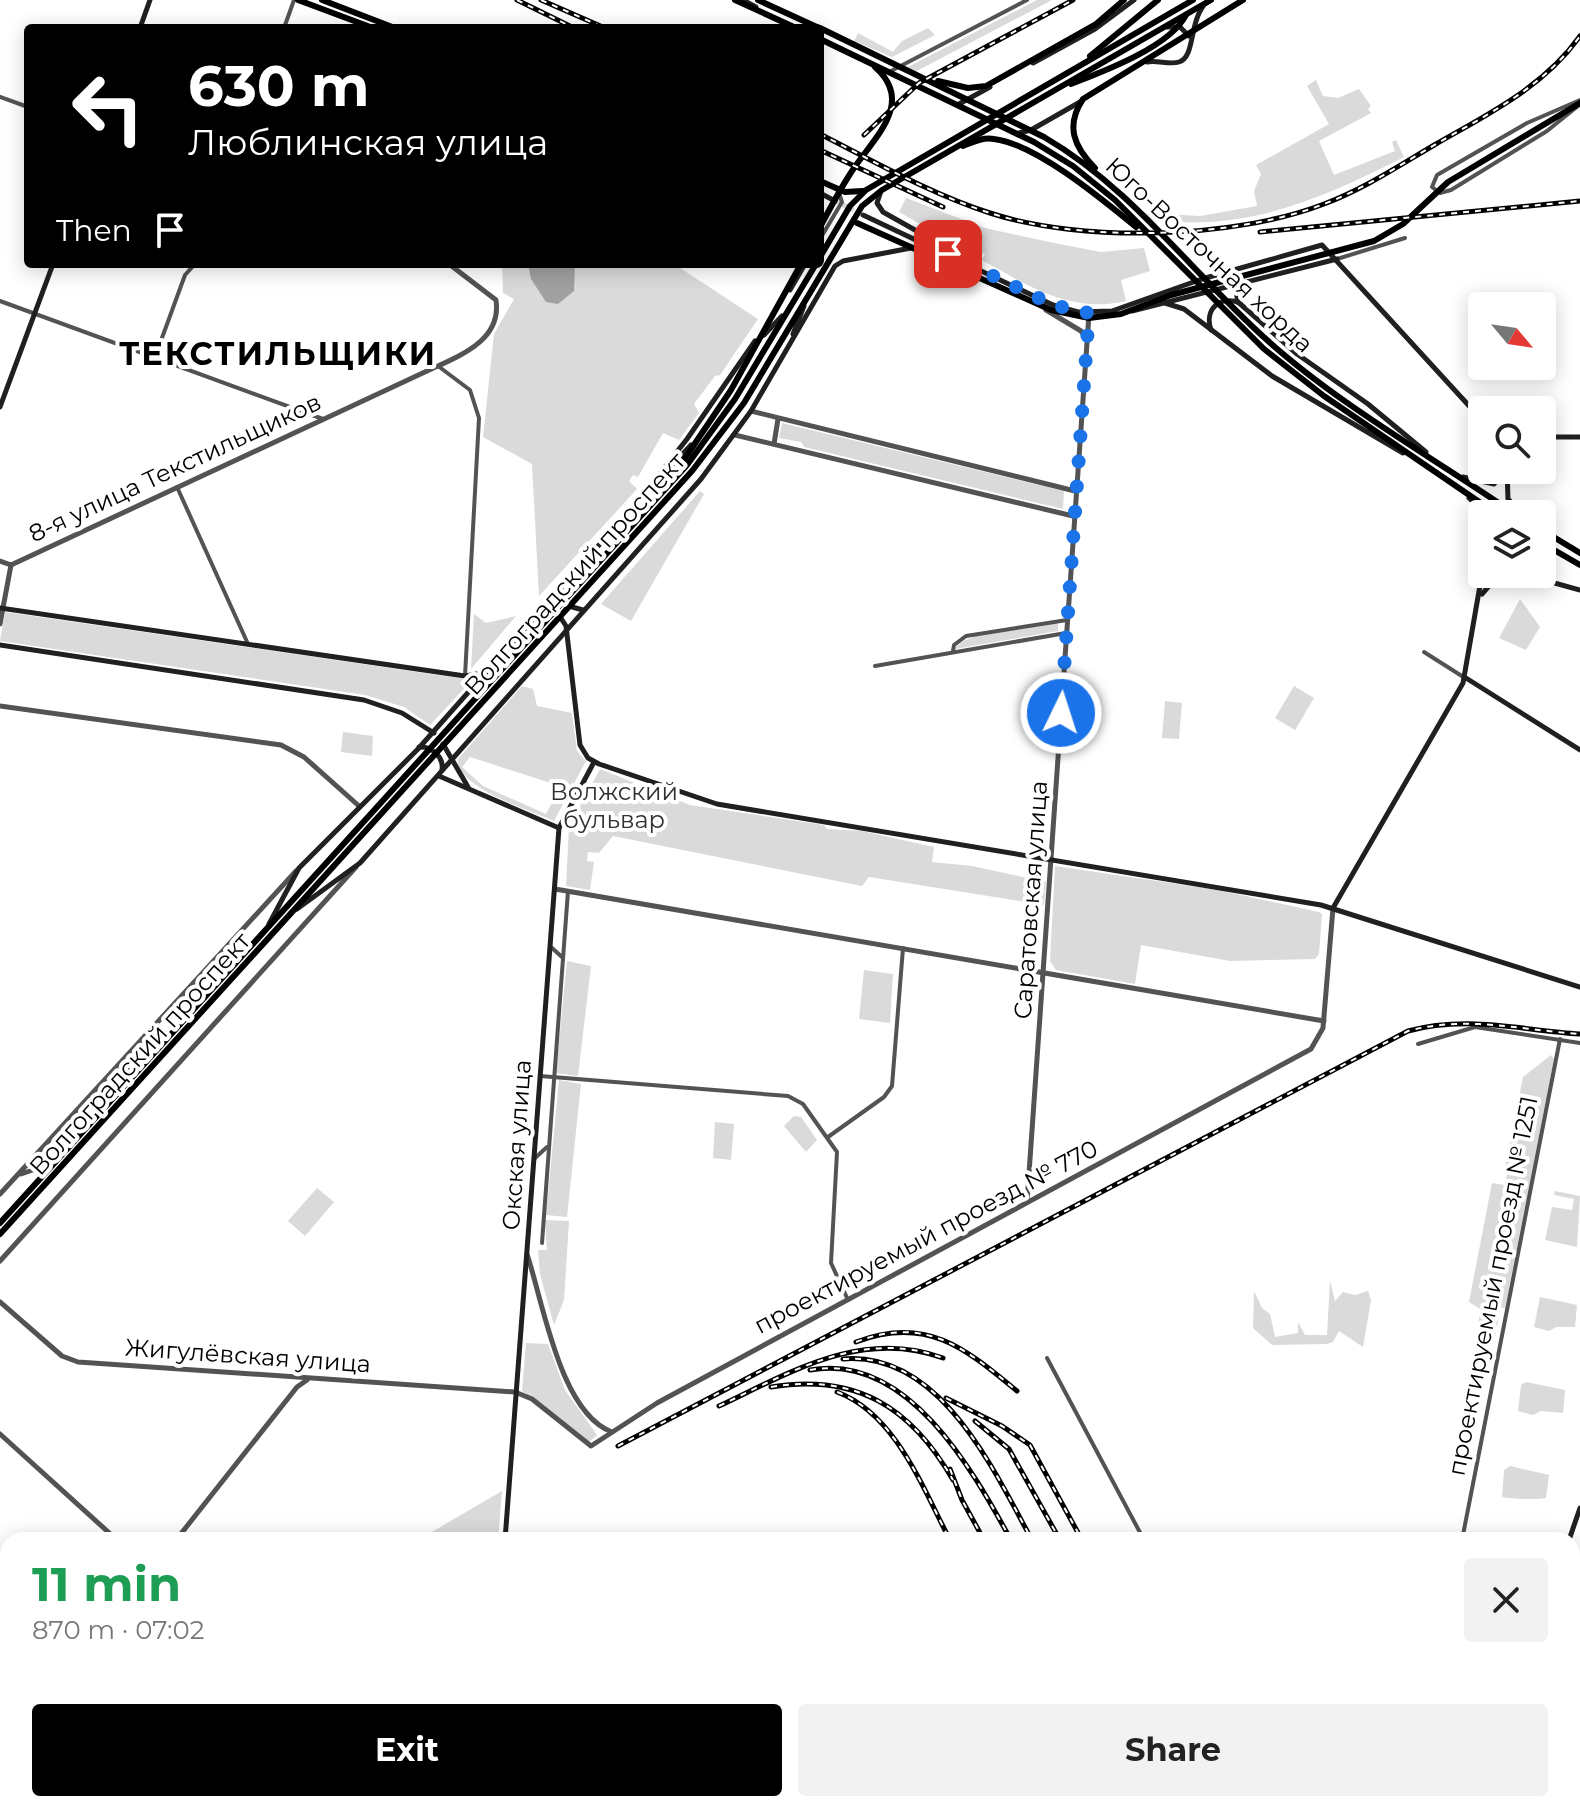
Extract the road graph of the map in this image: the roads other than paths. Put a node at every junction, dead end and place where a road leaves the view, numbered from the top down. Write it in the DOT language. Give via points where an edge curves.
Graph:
graph roads {
  1 [pos="150,0"];
  2 [pos="296,0"];
  3 [pos="322,0"];
  4 [pos="735,0"];
  5 [pos="743,0"];
  6 [pos="758,0"];
  7 [pos="1027,0"];
  8 [pos="1124,0"];
  9 [pos="1134,0"];
  10 [pos="1158,0"];
  11 [pos="1187,0"];
  12 [pos="1193,0"];
  13 [pos="1243,0"];
  14 [pos="1208,1"];
  15 [pos="141,24"];
  16 [pos="286,24"];
  17 [pos="362,24"];
  18 [pos="385,24"];
  19 [pos="789,24"];
  20 [pos="790,24"];
  21 [pos="811,24"];
  22 [pos="1163,28"];
  23 [pos="824,30"];
  24 [pos="824,40"];
  25 [pos="824,40"];
  26 [pos="1191,45"];
  27 [pos="862,58"];
  28 [pos="891,71"];
  29 [pos="1070,71"];
  30 [pos="918,74"];
  31 [pos="1048,94"];
  32 [pos="0,97"];
  33 [pos="1580,103"];
  34 [pos="959,104"];
  35 [pos="24,106"];
  36 [pos="945,153"];
  37 [pos="824,183"];
  38 [pos="835,188"];
  39 [pos="870,188"];
  40 [pos="882,190"];
  41 [pos="824,195"];
  42 [pos="1124,195"];
  43 [pos="836,201"];
  44 [pos="824,206"];
  45 [pos="831,210"];
  46 [pos="863,215"];
  47 [pos="824,220"];
  48 [pos="857,223"];
  49 [pos="824,232"];
  50 [pos="1405,238"];
  51 [pos="919,249"];
  52 [pos="824,250"];
  53 [pos="1165,251"];
  54 [pos="1337,259"];
  55 [pos="824,267"];
  56 [pos="52,268"];
  57 [pos="191,268"];
  58 [pos="455,268"];
  59 [pos="801,268"];
  60 [pos="801,268"];
  61 [pos="814,268"];
  62 [pos="823,268"];
  63 [pos="1276,271"];
  64 [pos="993,276"];
  65 [pos="1246,283"];
  66 [pos="810,291"];
  67 [pos="797,297"];
  68 [pos="0,301"];
  69 [pos="1165,303"];
  70 [pos="1241,304"];
  71 [pos="1042,307"];
  72 [pos="1131,311"];
  73 [pos="35,314"];
  74 [pos="1089,316"];
  75 [pos="1215,335"];
  76 [pos="754,343"];
  77 [pos="1087,343"];
  78 [pos="786,353"];
  79 [pos="155,357"];
  80 [pos="438,366"];
  81 [pos="1468,405"];
  82 [pos="0,407"];
  83 [pos="751,411"];
  84 [pos="323,419"];
  85 [pos="778,419"];
  86 [pos="702,432"];
  87 [pos="735,435"];
  88 [pos="1556,437"];
  89 [pos="1580,437"];
  90 [pos="774,444"];
  91 [pos="1426,452"];
  92 [pos="1432,468"];
  93 [pos="1459,476"];
  94 [pos="1468,479"];
  95 [pos="1454,484"];
  96 [pos="177,487"];
  97 [pos="1075,491"];
  98 [pos="663,492"];
  99 [pos="639,500"];
  100 [pos="1471,500"];
  101 [pos="1477,500"];
  102 [pos="1494,500"];
  103 [pos="1073,516"];
  104 [pos="1556,539"];
  105 [pos="1556,552"];
  106 [pos="1580,553"];
  107 [pos="0,561"];
  108 [pos="11,565"];
  109 [pos="1580,565"];
  110 [pos="1556,583"];
  111 [pos="560,587"];
  112 [pos="1481,588"];
  113 [pos="1488,588"];
  114 [pos="1580,590"];
  115 [pos="1480,599"];
  116 [pos="543,607"];
  117 [pos="2,608"];
  118 [pos="584,610"];
  119 [pos="1067,620"];
  120 [pos="0,624"];
  121 [pos="567,629"];
  122 [pos="1066,633"];
  123 [pos="248,644"];
  124 [pos="0,645"];
  125 [pos="953,651"];
  126 [pos="1424,652"];
  127 [pos="875,666"];
  128 [pos="490,668"];
  129 [pos="465,676"];
  130 [pos="1465,678"];
  131 [pos="0,706"];
  132 [pos="433,732"];
  133 [pos="419,747"];
  134 [pos="1580,750"];
  135 [pos="452,760"];
  136 [pos="594,762"];
  137 [pos="440,773"];
  138 [pos="468,787"];
  139 [pos="359,806"];
  140 [pos="559,828"];
  141 [pos="1052,862"];
  142 [pos="360,863"];
  143 [pos="299,868"];
  144 [pos="555,889"];
  145 [pos="568,891"];
  146 [pos="1333,908"];
  147 [pos="293,912"];
  148 [pos="267,929"];
  149 [pos="551,947"];
  150 [pos="903,948"];
  151 [pos="563,958"];
  152 [pos="1045,971"];
  153 [pos="1580,987"];
  154 [pos="1324,1021"];
  155 [pos="1560,1039"];
  156 [pos="1580,1043"];
  157 [pos="1418,1044"];
  158 [pos="145,1062"];
  159 [pos="112,1072"];
  160 [pos="540,1076"];
  161 [pos="553,1077"];
  162 [pos="828,1137"];
  163 [pos="548,1146"];
  164 [pos="534,1159"];
  165 [pos="57,1160"];
  166 [pos="16,1177"];
  167 [pos="0,1194"];
  168 [pos="1027,1202"];
  169 [pos="0,1223"];
  170 [pos="0,1234"];
  171 [pos="542,1243"];
  172 [pos="526,1253"];
  173 [pos="0,1261"];
  174 [pos="848,1300"];
  175 [pos="0,1302"];
  176 [pos="1047,1358"];
  177 [pos="278,1377"];
  178 [pos="311,1379"];
  179 [pos="515,1392"];
  180 [pos="292,1394"];
  181 [pos="612,1432"];
  182 [pos="0,1434"];
  183 [pos="1580,1508"];
  184 [pos="108,1532"];
  185 [pos="182,1532"];
  186 [pos="506,1532"];
  187 [pos="1140,1532"];
  188 [pos="1464,1532"];
  189 [pos="1572,1532"];
  1 -- 15 [label="main road"];
  2 -- 16 [label="street"];
  2 -- 17 [label="main road"];
  3 -- 18 [label="main road"];
  4 -- 19 [label="main road"];
  5 -- 20 [label="main road"];
  6 -- 21 [label="main road, Юго-Восточная хорда"];
  7 -- 28 [label="street"];
  8 -- 30 [label="main road" via="1096,24 986,86 959,87"];
  9 -- 34 [label="main road" via="1095,29"];
  10 -- 29 [label="main road"];
  11 -- 31 [label="main road" via="1178,27 1098,76"];
  12 -- 29 [label="main road"];
  13 -- 42 [label="main road" via="1089,94 1079,106 1072,129 1077,146"];
  14 -- 22 [label="main road, Волгоградский проспект"];
  14 -- 26 [label="main road" via="1192,24"];
  22 -- 26 [label="main road" via="1180,27"];
  22 -- 31 [label="main road, Волгоградский проспект"];
  23 -- 30 [label="main road, Юго-Восточная хорда"];
  24 -- 28 [label="main road"];
  25 -- 27 [label="main road, Юго-Восточная хорда"];
  26 -- 34 [label="main road" via="1181,61 1137,65 1031,130 1014,132"];
  27 -- 47 [label="main road" via="887,81 892,112"];
  27 -- 53 [label="main road, Юго-Восточная хорда" via="1052,152 1115,200"];
  28 -- 34 [label="main road"];
  29 -- 39 [label="main road"];
  30 -- 42 [label="main road, Юго-Восточная хорда" via="1059,146"];
  31 -- 36 [label="main road, Волгоградский проспект"];
  32 -- 35 [label="street"];
  33 -- 33 [label="street" via="1527,123 1437,175 1432,187 1440,193 1451,190 1547,131"];
  33 -- 63 [label="main road" via="1442,186 1382,238"];
  36 -- 40 [label="main road, Волгоградский проспект"];
  36 -- 53 [label="main road" via="983,139 1007,143 1066,174"];
  37 -- 38 [label="main road"];
  38 -- 39 [label="main road" via="852,193"];
  38 -- 49 [label="street" via="842,202"];
  39 -- 52 [label="main road" via="850,206"];
  40 -- 55 [label="main road, Волгоградский проспект" via="853,217"];
  40 -- 64 [label="main road" via="877,203 883,212"];
  41 -- 43 [label="main road"];
  42 -- 91 [label="main road, Юго-Восточная хорда" via="1269,342"];
  44 -- 45 [label="main road"];
  46 -- 64 [label="main road"];
  48 -- 51 [label="main road"];
  50 -- 54 [label="street"];
  51 -- 71 [label="main road"];
  51 -- 78 [label="main road" via="838,264"];
  53 -- 92 [label="main road, Юго-Восточная хорда" via="1264,349"];
  54 -- 63 [label="main road"];
  54 -- 74 [label="main road" via="1319,244"];
  54 -- 81 [label="main road"];
  56 -- 73 [label="main road"];
  57 -- 79 [label="street"];
  58 -- 80 [label="street, 8-я улица Текстильщиков" via="494,296 497,317 488,335"];
  59 -- 76 [label="main road"];
  60 -- 86 [label="main road"];
  61 -- 67 [label="main road, Волгоградский проспект"];
  62 -- 66 [label="main road, Волгоградский проспект"];
  63 -- 65 [label="main road"];
  63 -- 72 [label="main road" via="1171,295"];
  64 -- 74 [label="main road"];
  65 -- 69 [label="main road"];
  65 -- 70 [label="main road" via="1236,291"];
  66 -- 78 [label="main road"];
  66 -- 147 [label="main road, Волгоградский проспект" via="723,433"];
  67 -- 76 [label="main road"];
  67 -- 98 [label="main road, Волгоградский проспект" via="725,415"];
  68 -- 73 [label="street"];
  69 -- 72 [label="main road"];
  69 -- 75 [label="main road" via="1184,309"];
  70 -- 75 [label="main road" via="1228,300 1213,308 1208,321"];
  70 -- 91 [label="main road" via="1297,354"];
  71 -- 74 [label="main road"];
  71 -- 77 [label="street" via="1081,331"];
  72 -- 74 [label="main road"];
  73 -- 79 [label="street"];
  73 -- 82 [label="main road"];
  74 -- 77 [label="street, Саратовская улица"];
  75 -- 92 [label="main road" via="1307,398"];
  76 -- 99 [label="main road"];
  77 -- 97 [label="street, Саратовская улица"];
  78 -- 83 [label="main road"];
  79 -- 84 [label="street"];
  80 -- 84 [label="street, 8-я улица Текстильщиков"];
  80 -- 129 [label="street" via="466,385 479,418"];
  83 -- 85 [label="street"];
  83 -- 87 [label="main road"];
  84 -- 96 [label="street, 8-я улица Текстильщиков"];
  85 -- 90 [label="street"];
  85 -- 97 [label="street"];
  86 -- 98 [label="main road"];
  86 -- 99 [label="main road"];
  87 -- 90 [label="street"];
  87 -- 118 [label="main road"];
  88 -- 89 [label="main road"];
  90 -- 103 [label="street"];
  91 -- 93 [label="main road, Юго-Восточная хорда"];
  92 -- 95 [label="main road, Юго-Восточная хорда"];
  93 -- 94 [label="main road"];
  93 -- 102 [label="main road, Юго-Восточная хорда"];
  95 -- 100 [label="main road"];
  95 -- 101 [label="main road, Юго-Восточная хорда"];
  96 -- 108 [label="street, 8-я улица Текстильщиков"];
  96 -- 123 [label="street"];
  97 -- 103 [label="street, Саратовская улица"];
  98 -- 148 [label="main road, Волгоградский проспект"];
  99 -- 111 [label="main road"];
  103 -- 119 [label="street, Саратовская улица"];
  104 -- 106 [label="main road"];
  105 -- 109 [label="main road"];
  107 -- 108 [label="street"];
  108 -- 117 [label="street, 8-я улица Текстильщиков"];
  110 -- 114 [label="main road"];
  111 -- 116 [label="main road"];
  111 -- 118 [label="main road" via="565,605"];
  112 -- 115 [label="main road"];
  113 -- 115 [label="main road"];
  115 -- 130 [label="main road"];
  116 -- 121 [label="main road" via="557,612"];
  116 -- 128 [label="main road"];
  117 -- 120 [label="street, 8-я улица Текстильщиков"];
  117 -- 123 [label="main road"];
  118 -- 121 [label="main road"];
  119 -- 122 [label="street, Саратовская улица"];
  119 -- 125 [label="street" via="966,636"];
  121 -- 135 [label="main road"];
  121 -- 136 [label="main road" via="580,745"];
  122 -- 125 [label="street"];
  122 -- 141 [label="street, Саратовская улица"];
  123 -- 129 [label="main road"];
  124 -- 132 [label="main road" via="364,700 402,713"];
  125 -- 127 [label="street"];
  126 -- 130 [label="street"];
  128 -- 129 [label="main road"];
  128 -- 132 [label="main road"];
  130 -- 134 [label="main road"];
  130 -- 146 [label="main road"];
  131 -- 139 [label="street" via="281,745 304,757"];
  132 -- 133 [label="main road"];
  132 -- 135 [label="main road"];
  133 -- 137 [label="main road" via="434,752 442,762"];
  133 -- 139 [label="main road"];
  135 -- 137 [label="main road"];
  135 -- 138 [label="main road"];
  136 -- 140 [label="main road, Окская улица"];
  136 -- 141 [label="main road" via="708,802"];
  137 -- 138 [label="main road"];
  137 -- 142 [label="main road"];
  138 -- 140 [label="main road"];
  139 -- 143 [label="main road"];
  140 -- 144 [label="main road, Окская улица"];
  141 -- 146 [label="main road"];
  141 -- 152 [label="street, Саратовская улица"];
  142 -- 147 [label="main road"];
  142 -- 173 [label="street"];
  143 -- 148 [label="main road"];
  143 -- 159 [label="street"];
  144 -- 145 [label="street"];
  144 -- 149 [label="main road, Окская улица"];
  145 -- 150 [label="street"];
  145 -- 151 [label="street"];
  146 -- 153 [label="main road"];
  146 -- 154 [label="street, проектируемый проезд № 770"];
  147 -- 170 [label="main road, Волгоградский проспект"];
  148 -- 158 [label="main road, Волгоградский проспект"];
  149 -- 151 [label="street"];
  149 -- 160 [label="main road, Окская улица"];
  150 -- 152 [label="street"];
  150 -- 162 [label="street" via="892,1086"];
  151 -- 161 [label="street"];
  152 -- 154 [label="street"];
  152 -- 168 [label="street, Саратовская улица"];
  154 -- 168 [label="street, проектируемый проезд № 770" via="1319,1040 1299,1056"];
  155 -- 156 [label="street"];
  155 -- 157 [label="street" via="1475,1027"];
  155 -- 188 [label="street, проектируемый проезд № 1251"];
  158 -- 159 [label="street"];
  158 -- 165 [label="main road, Волгоградский проспект"];
  159 -- 166 [label="street"];
  160 -- 161 [label="street"];
  160 -- 164 [label="main road, Окская улица"];
  161 -- 162 [label="street" via="792,1096"];
  161 -- 163 [label="street"];
  162 -- 174 [label="street" via="838,1160 831,1263"];
  163 -- 164 [label="street"];
  163 -- 171 [label="street"];
  164 -- 172 [label="main road, Окская улица"];
  165 -- 166 [label="street"];
  165 -- 169 [label="main road, Волгоградский проспект"];
  166 -- 167 [label="street"];
  168 -- 174 [label="street, проектируемый проезд № 770"];
  172 -- 179 [label="main road, Окская улица"];
  172 -- 181 [label="street" via="568,1380 591,1421"];
  174 -- 181 [label="street, проектируемый проезд № 770"];
  175 -- 177 [label="street, Жигулёвская улица" via="70,1361"];
  176 -- 187 [label="street"];
  177 -- 178 [label="street, Жигулёвская улица"];
  177 -- 180 [label="street" via="292,1382"];
  178 -- 179 [label="street, Жигулёвская улица"];
  178 -- 180 [label="street"];
  179 -- 181 [label="street" via="532,1399 591,1446"];
  179 -- 186 [label="main road, Окская улица"];
  180 -- 185 [label="street"];
  182 -- 184 [label="street"];
  183 -- 189 [label="main road"];
}
